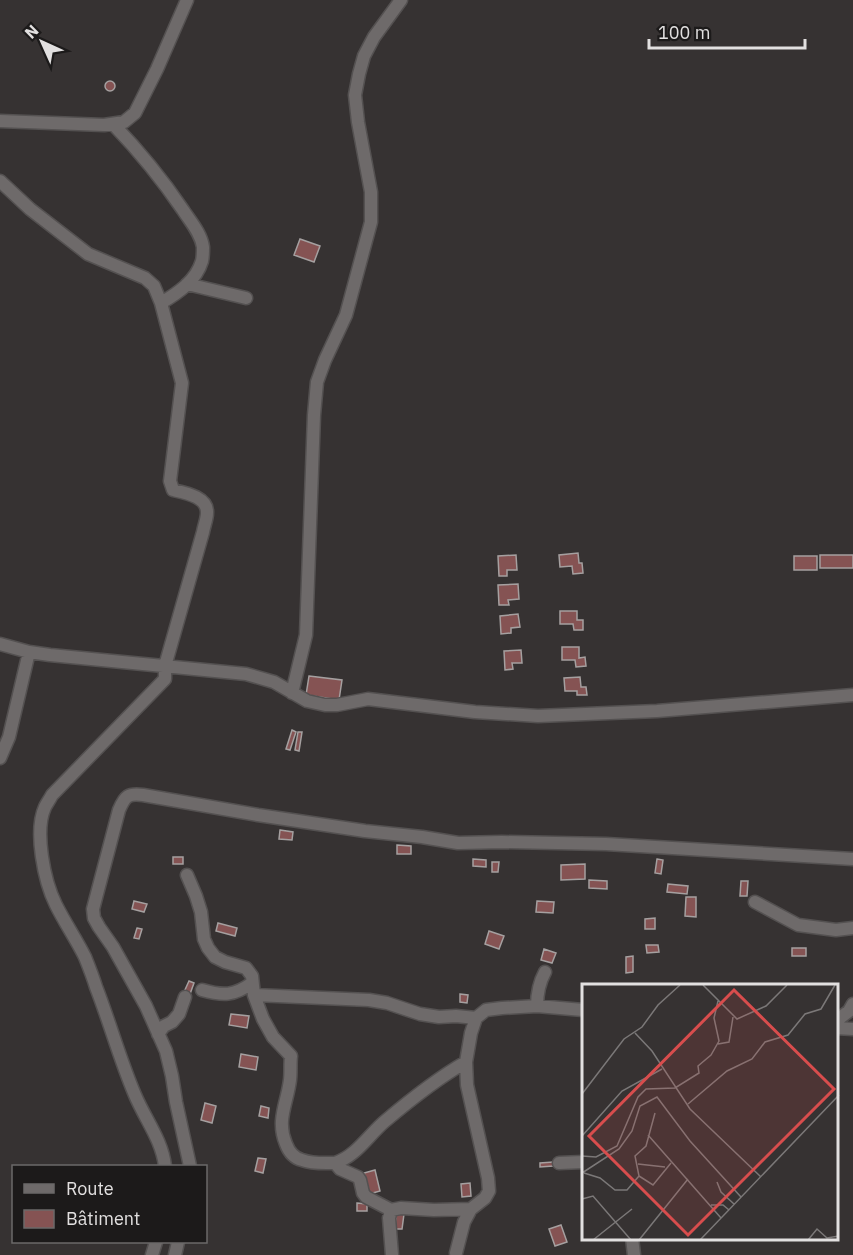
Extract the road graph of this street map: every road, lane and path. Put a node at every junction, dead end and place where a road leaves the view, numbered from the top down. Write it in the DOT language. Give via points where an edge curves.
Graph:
graph roads {
  1 [pos="187,0"];
  2 [pos="401,0"];
  3 [pos="0,121"];
  4 [pos="113,124"];
  5 [pos="0,181"];
  6 [pos="187,284"];
  7 [pos="246,298"];
  8 [pos="161,303"];
  9 [pos="0,644"];
  10 [pos="29,652"];
  11 [pos="165,666"];
  12 [pos="292,693"];
  13 [pos="853,695"];
  14 [pos="0,758"];
  15 [pos="853,859"];
  16 [pos="187,875"];
  17 [pos="755,902"];
  18 [pos="853,928"];
  19 [pos="545,972"];
  20 [pos="253,989"];
  21 [pos="202,990"];
  22 [pos="185,997"];
  23 [pos="853,1004"];
  24 [pos="537,1006"];
  25 [pos="582,1010"];
  26 [pos="476,1018"];
  27 [pos="838,1020"];
  28 [pos="838,1028"];
  29 [pos="853,1029"];
  30 [pos="158,1034"];
  31 [pos="466,1062"];
  32 [pos="582,1162"];
  33 [pos="334,1163"];
  34 [pos="560,1163"];
  35 [pos="165,1165"];
  36 [pos="190,1165"];
  37 [pos="471,1209"];
  38 [pos="391,1210"];
  39 [pos="632,1240"];
  40 [pos="456,1253"];
  41 [pos="392,1255"];
  42 [pos="634,1255"];
  1 -- 4 [label="street" via="135,114"];
  2 -- 12 [label="street" via="364,56 355,95 371,192 371,222 346,315 317,381 306,635"];
  3 -- 4 [label="street"];
  4 -- 6 [label="street" via="140,152 197,232 202,260"];
  5 -- 8 [label="street" via="88,254 145,278 154,286"];
  6 -- 7 [label="street"];
  6 -- 8 [label="street"];
  8 -- 11 [label="street" via="182,383 171,486 205,503 207,512"];
  9 -- 10 [label="street"];
  10 -- 11 [label="street"];
  10 -- 14 [label="street" via="9,737"];
  11 -- 12 [label="street" via="246,674 274,682"];
  11 -- 35 [label="street" via="165,679 52,795 44,808 41,845 55,904 84,956 123,1067"];
  12 -- 13 [label="street" via="325,705 368,699 538,716"];
  15 -- 30 [label="street" via="606,844 458,843 134,794 127,796 119,810 93,909 94,918 146,1005"];
  16 -- 20 [label="street" via="201,912 208,948 215,957 246,968 252,976"];
  17 -- 18 [label="street" via="798,925"];
  19 -- 24 [label="street"];
  20 -- 21 [label="street" via="231,995"];
  20 -- 26 [label="street" via="369,1000 420,1014"];
  20 -- 33 [label="street" via="273,1037 291,1056 281,1119 286,1147 302,1161"];
  22 -- 30 [label="street" via="179,1014"];
  23 -- 27 [label="street"];
  24 -- 25 [label="street"];
  24 -- 26 [label="street" via="486,1010"];
  26 -- 31 [label="street"];
  28 -- 29 [label="street"];
  30 -- 36 [label="street" via="170,1063"];
  31 -- 33 [label="street" via="411,1100 371,1133 352,1155"];
  31 -- 37 [label="street" via="467,1085 489,1191"];
  32 -- 34 [label="street"];
  33 -- 38 [label="street" via="360,1180 366,1197"];
  37 -- 38 [label="street"];
  37 -- 40 [label="street"];
  38 -- 41 [label="street"];
  39 -- 42 [label="street"];
}
